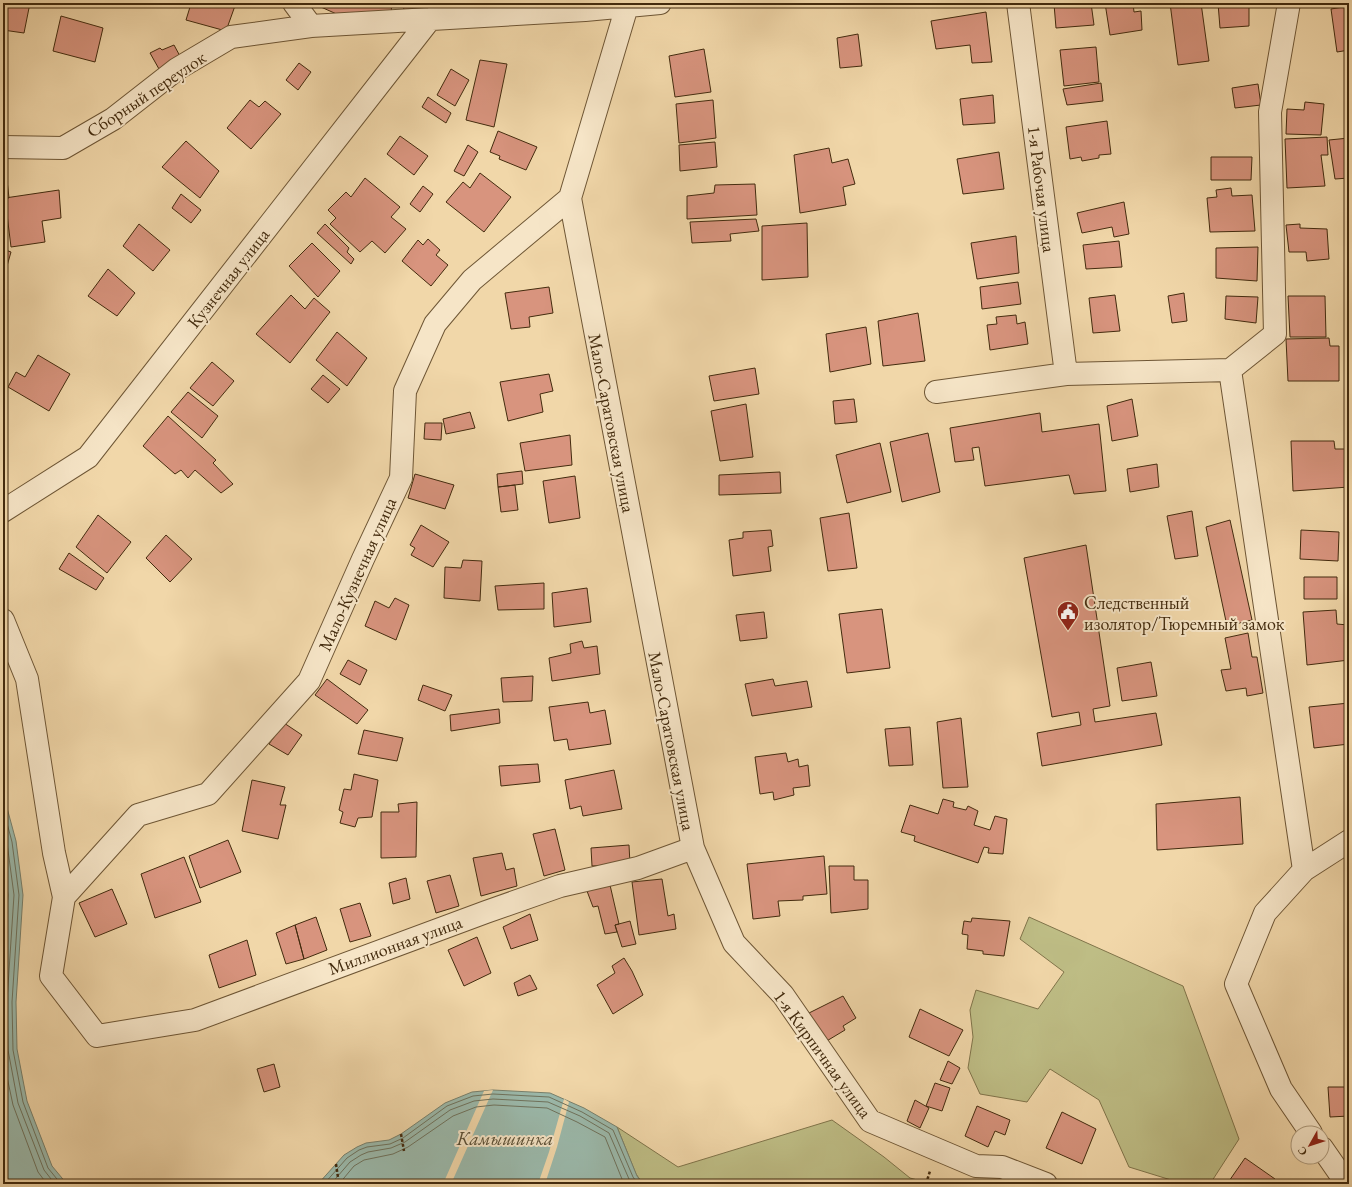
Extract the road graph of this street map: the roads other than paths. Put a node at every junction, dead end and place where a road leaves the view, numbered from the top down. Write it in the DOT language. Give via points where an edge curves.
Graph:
graph roads {
  1 [pos="294,3"];
  2 [pos="660,3"];
  3 [pos="1018,3"];
  4 [pos="1289,3"];
  5 [pos="627,5"];
  6 [pos="483,10"];
  7 [pos="430,19"];
  8 [pos="311,26"];
  9 [pos="3,147"];
  10 [pos="570,198"];
  11 [pos="1230,370"];
  12 [pos="1066,374"];
  13 [pos="936,392"];
  14 [pos="3,511"];
  15 [pos="3,620"];
  16 [pos="1349,841"];
  17 [pos="693,848"];
  18 [pos="1304,870"];
  19 [pos="64,897"];
  20 [pos="1306,1125"];
  21 [pos="1330,1160"];
  22 [pos="1046,1184"];
  23 [pos="1347,1184"];
  1 -- 8 [label="street"];
  2 -- 5 [label="street, Сборный переулок"];
  3 -- 12 [label="street, 1-я Рабочая улица"];
  4 -- 11 [label="street" via="1270,112 1275,334"];
  5 -- 6 [label="street, Сборный переулок" via="584,10"];
  5 -- 10 [label="street, Мало-Саратовская улица"];
  6 -- 7 [label="street, Сборный переулок"];
  7 -- 8 [label="street, Сборный переулок"];
  7 -- 14 [label="street, Кузнечная улица" via="88,457"];
  8 -- 9 [label="street, Сборный переулок" via="231,37 177,69 113,119 63,148"];
  10 -- 17 [label="street, Мало-Саратовская улица"];
  10 -- 19 [label="street, Мало-Кузнечная улица" via="472,280 435,324 405,391 400,478 309,681 208,794 138,815"];
  11 -- 12 [label="street"];
  11 -- 18 [label="street"];
  12 -- 13 [label="street"];
  15 -- 19 [label="street" via="27,679 54,853"];
  16 -- 18 [label="street"];
  17 -- 19 [label="street, Миллионная улица" via="638,868 553,889 479,914 195,1020 97,1036 51,976"];
  17 -- 22 [label="street, 1-я Кирпичная улица" via="734,943 783,995 870,1121 976,1166 1002,1167"];
  18 -- 20 [label="street" via="1265,914 1236,984 1281,1089"];
  21 -- 23 [label="street"];
}
